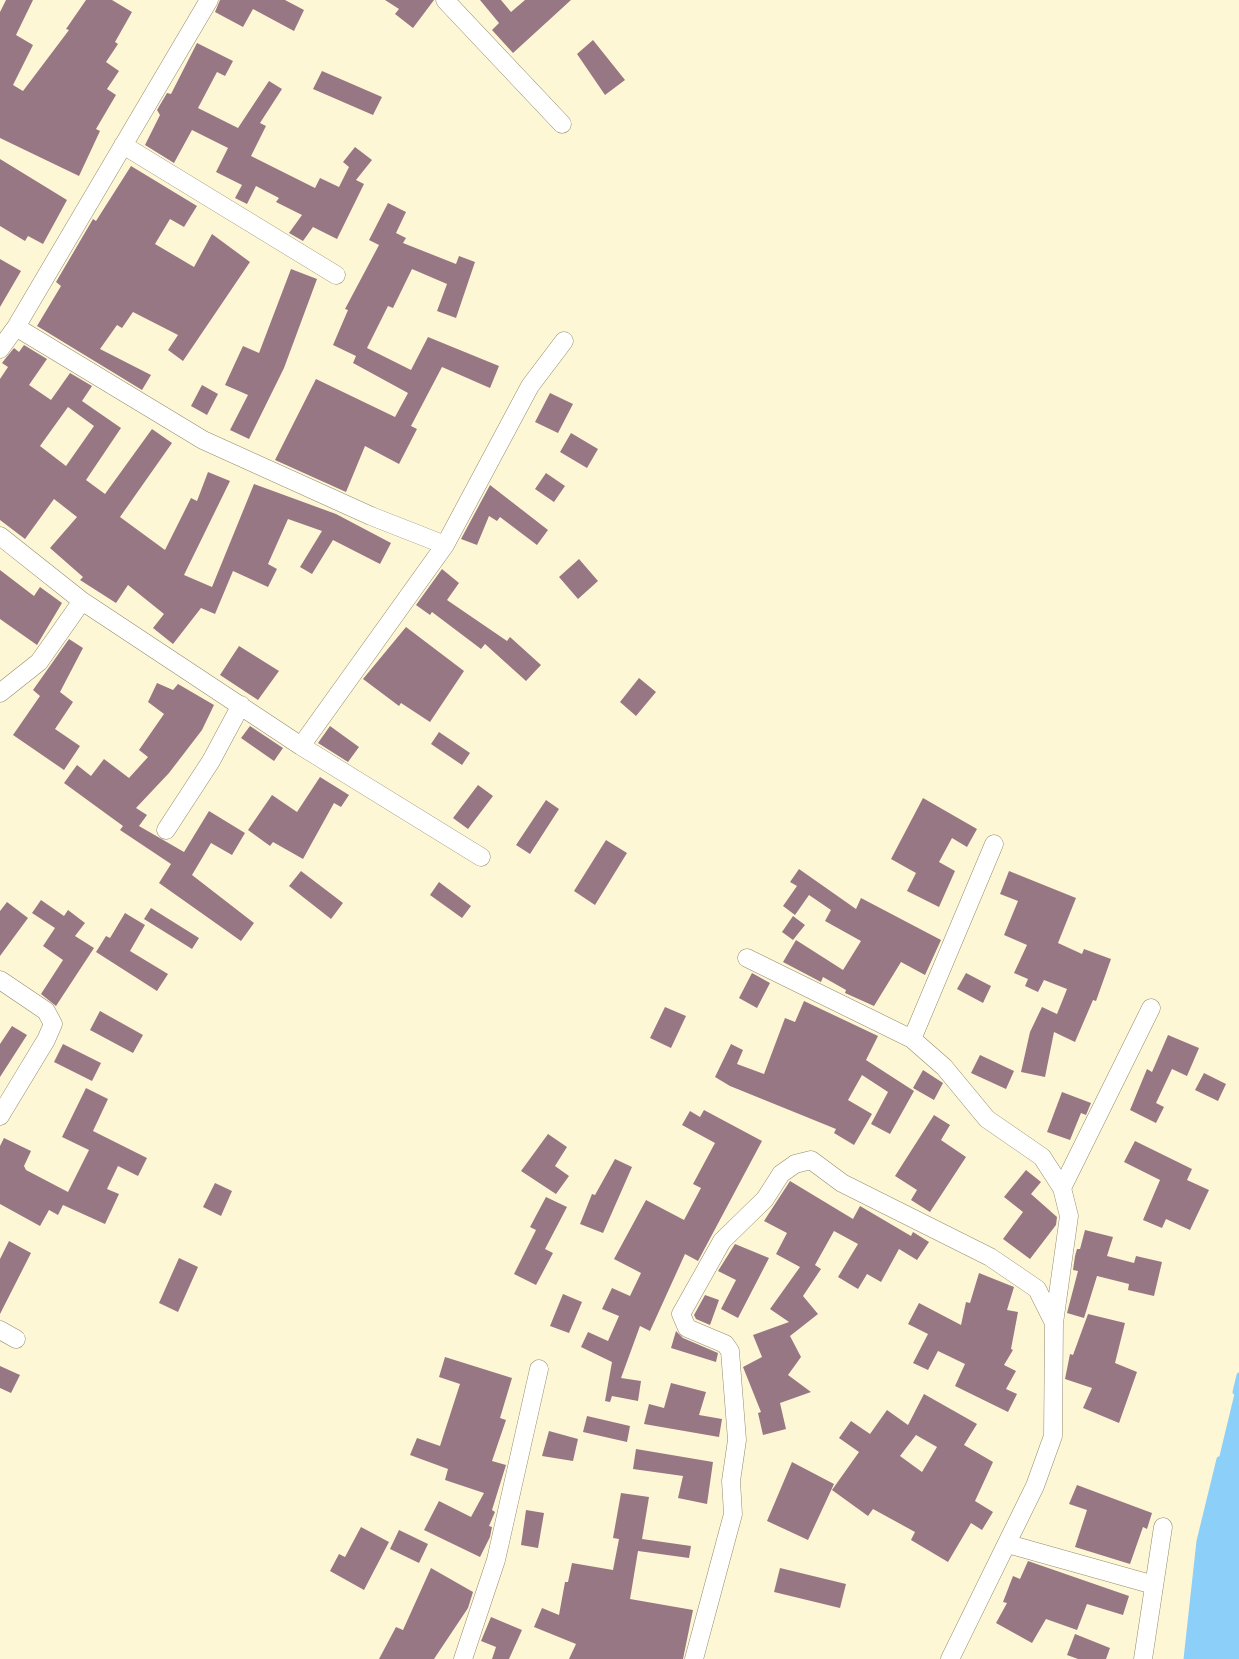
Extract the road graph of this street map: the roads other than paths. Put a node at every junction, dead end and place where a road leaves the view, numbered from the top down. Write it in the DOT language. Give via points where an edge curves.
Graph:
graph roads {
  1 [pos="209,0"];
  2 [pos="444,0"];
  3 [pos="562,124"];
  4 [pos="123,145"];
  5 [pos="337,275"];
  6 [pos="16,327"];
  7 [pos="564,341"];
  8 [pos="0,349"];
  9 [pos="0,536"];
  10 [pos="445,545"];
  11 [pos="82,601"];
  12 [pos="0,692"];
  13 [pos="241,705"];
  14 [pos="301,746"];
  15 [pos="166,830"];
  16 [pos="994,844"];
  17 [pos="481,857"];
  18 [pos="747,958"];
  19 [pos="0,980"];
  20 [pos="1150,1008"];
  21 [pos="912,1039"];
  22 [pos="0,1116"];
  23 [pos="1062,1188"];
  24 [pos="1054,1323"];
  25 [pos="0,1330"];
  26 [pos="16,1339"];
  27 [pos="539,1369"];
  28 [pos="1163,1527"];
  29 [pos="1008,1544"];
  30 [pos="1154,1585"];
  31 [pos="463,1659"];
  32 [pos="694,1659"];
  33 [pos="950,1659"];
  34 [pos="1143,1659"];
  1 -- 4 [label="street"];
  2 -- 3 [label="street"];
  4 -- 5 [label="street"];
  4 -- 6 [label="street"];
  6 -- 8 [label="street"];
  6 -- 10 [label="street" via="203,440"];
  7 -- 10 [label="street" via="530,386"];
  9 -- 11 [label="street"];
  10 -- 14 [label="street"];
  11 -- 12 [label="street" via="39,662"];
  11 -- 13 [label="street"];
  13 -- 14 [label="street"];
  13 -- 15 [label="street"];
  14 -- 17 [label="street"];
  16 -- 21 [label="street"];
  18 -- 21 [label="street"];
  19 -- 22 [label="street" via="46,1011 52,1024"];
  20 -- 23 [label="street"];
  21 -- 23 [label="street" via="944,1067 987,1119 1042,1157"];
  23 -- 24 [label="street" via="1069,1216"];
  24 -- 29 [label="street" via="1053,1436"];
  24 -- 32 [label="street" via="1037,1289 990,1257 842,1183 811,1160 781,1174 765,1199 722,1241 681,1314 687,1328 725,1344 730,1351 737,1440 731,1481 733,1514"];
  25 -- 26 [label="street"];
  27 -- 31 [label="street" via="496,1560"];
  28 -- 30 [label="street"];
  29 -- 30 [label="street"];
  29 -- 33 [label="street"];
  30 -- 34 [label="street"];
}
